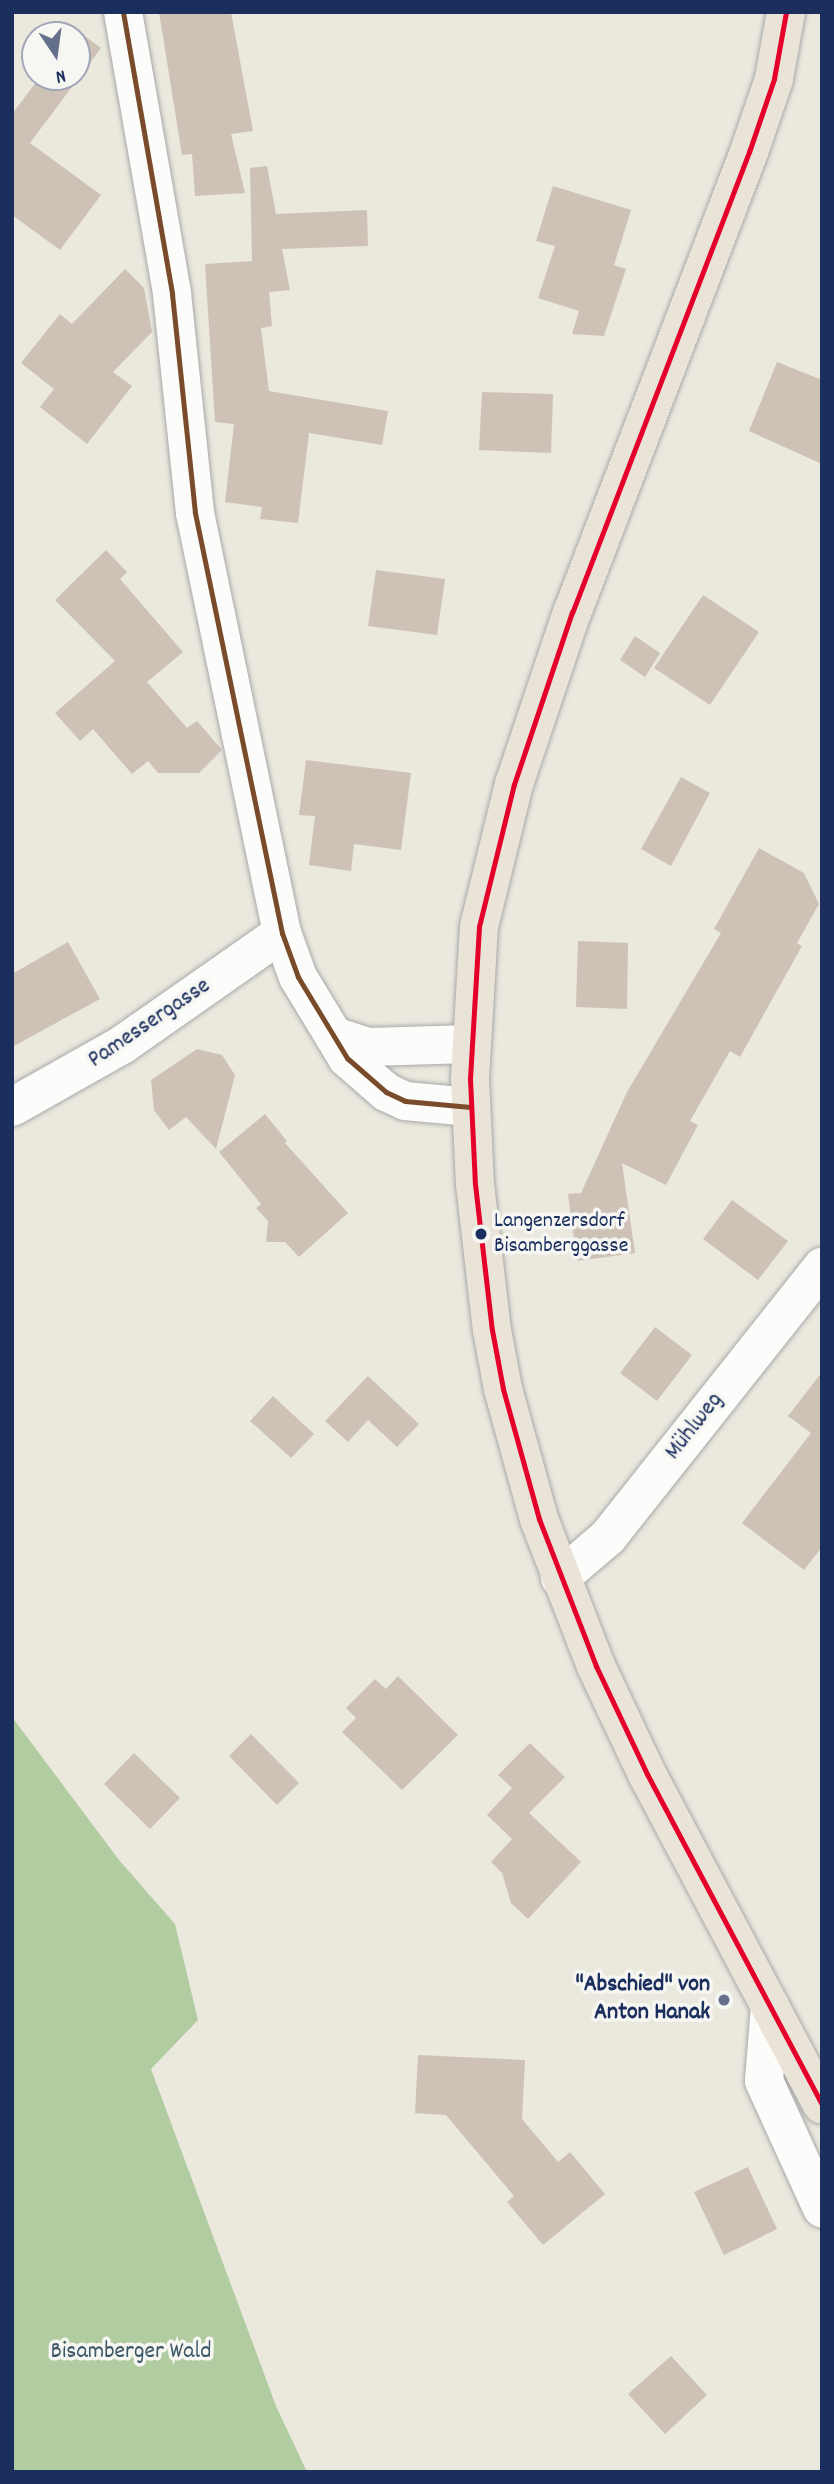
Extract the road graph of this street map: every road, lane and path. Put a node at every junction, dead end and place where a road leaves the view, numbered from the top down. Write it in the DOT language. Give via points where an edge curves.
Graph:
graph roads {
  1 [pos="123,12"];
  2 [pos="786,12"];
  3 [pos="282,933"];
  4 [pos="334,1036"];
  5 [pos="470,1044"];
  6 [pos="12,1107"];
  7 [pos="471,1107"];
  8 [pos="822,1267"];
  9 [pos="560,1578"];
  10 [pos="769,2006"];
  11 [pos="822,2104"];
  12 [pos="822,2208"];
  1 -- 3 [label="street" via="172,294 195,513"];
  2 -- 5 [label="main road" via="774,79 749,152 572,612 514,784 479,926"];
  3 -- 4 [label="street" via="298,977"];
  3 -- 6 [label="street, Pamessergasse" via="121,1045"];
  4 -- 5 [label="street" via="368,1047"];
  4 -- 7 [label="street" via="347,1058 386,1092 405,1101"];
  5 -- 7 [label="main road"];
  7 -- 9 [label="main road" via="480,1234 503,1389"];
  8 -- 9 [label="street, Mühlweg" via="608,1537"];
  9 -- 10 [label="main road" via="647,1774"];
  10 -- 11 [label="main road"];
  10 -- 12 [label="street" via="764,2081"];
}
